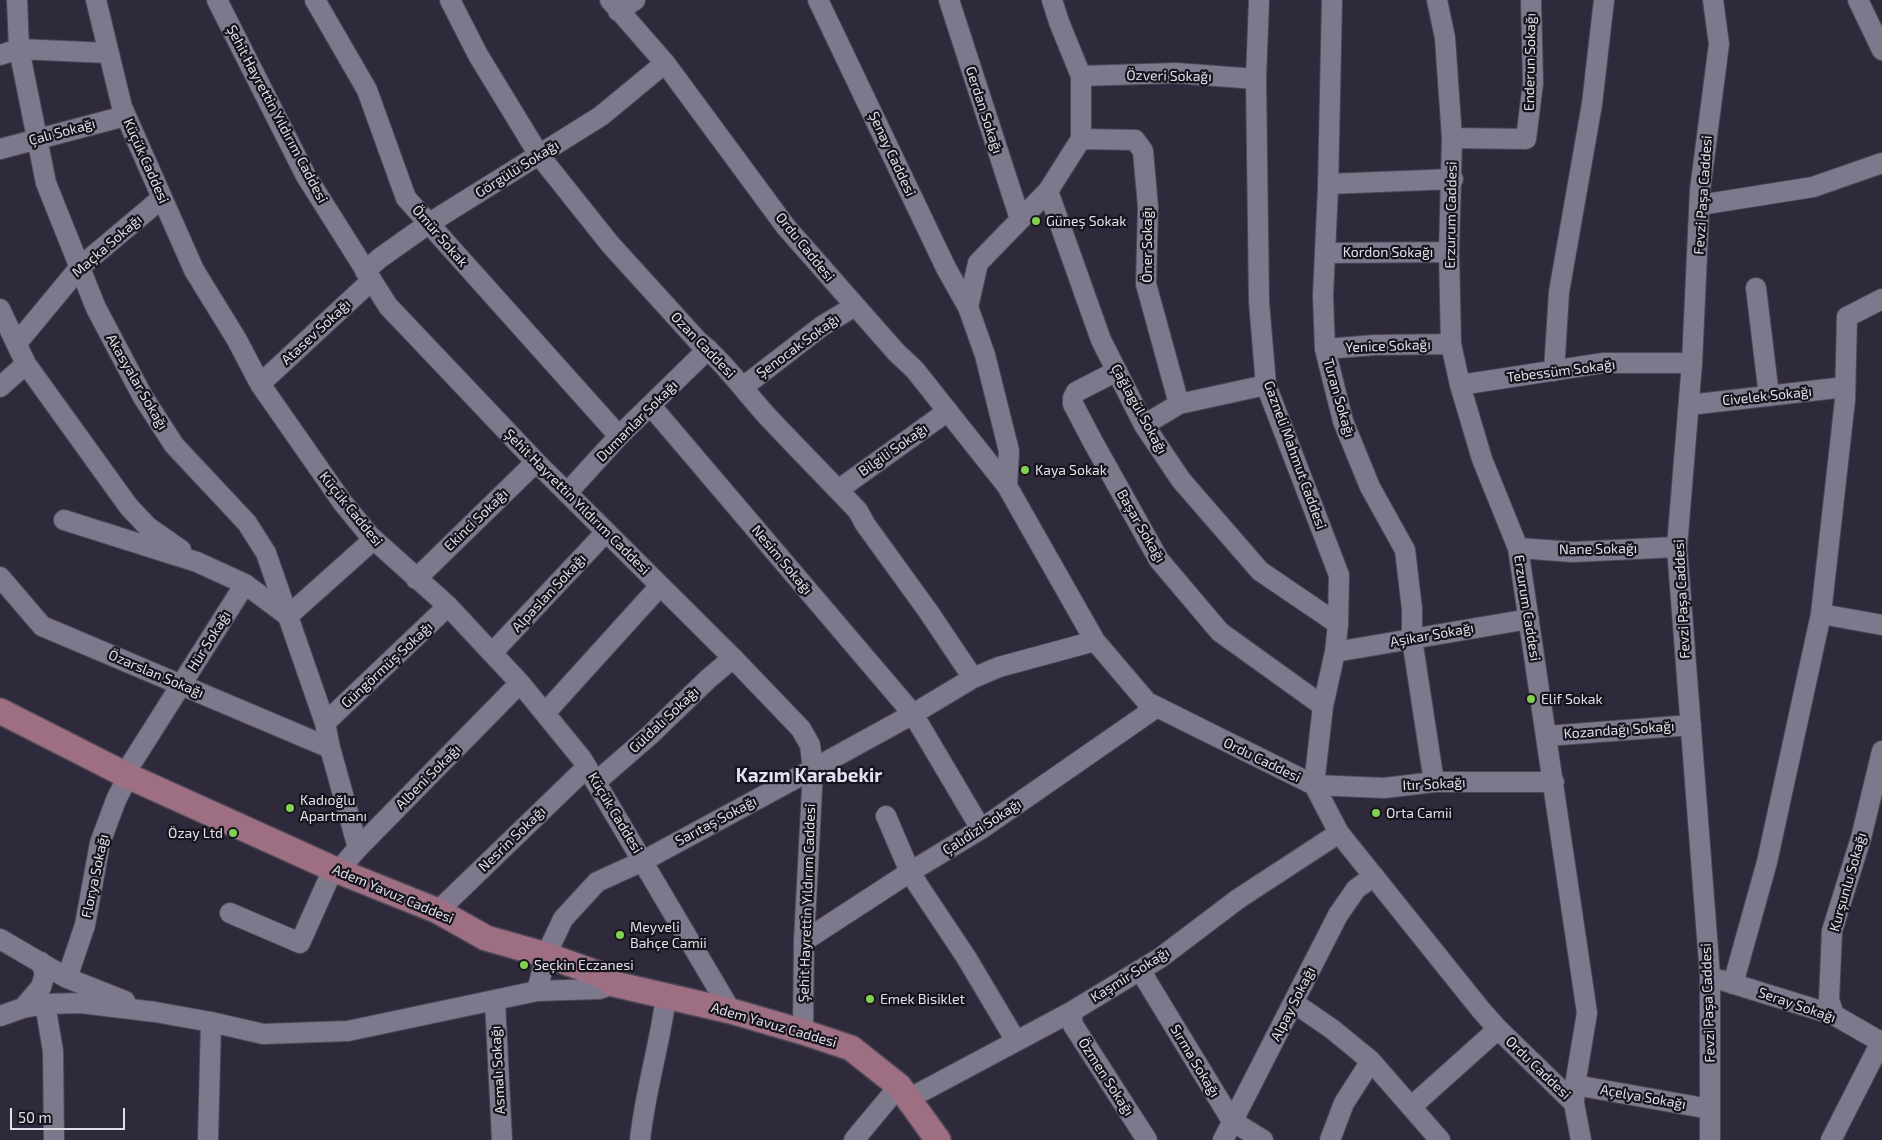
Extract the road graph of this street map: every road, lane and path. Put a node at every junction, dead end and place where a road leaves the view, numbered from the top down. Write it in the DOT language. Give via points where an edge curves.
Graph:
graph roads {
  1 [pos="17,0"];
  2 [pos="96,0"];
  3 [pos="218,0"];
  4 [pos="315,0"];
  5 [pos="450,0"];
  6 [pos="635,0"];
  7 [pos="818,0"];
  8 [pos="949,0"];
  9 [pos="1052,0"];
  10 [pos="1259,0"];
  11 [pos="1332,0"];
  12 [pos="1436,0"];
  13 [pos="1531,0"];
  14 [pos="1604,0"];
  15 [pos="1713,0"];
  16 [pos="1858,0"];
  17 [pos="614,5"];
  18 [pos="19,49"];
  19 [pos="1882,50"];
  20 [pos="108,53"];
  21 [pos="0,55"];
  22 [pos="666,63"];
  23 [pos="1081,76"];
  24 [pos="1256,79"];
  25 [pos="125,116"];
  26 [pos="37,138"];
  27 [pos="1452,138"];
  28 [pos="1081,139"];
  29 [pos="0,149"];
  30 [pos="539,155"];
  31 [pos="1882,163"];
  32 [pos="1452,179"];
  33 [pos="1328,184"];
  34 [pos="1048,191"];
  35 [pos="162,198"];
  36 [pos="1700,205"];
  37 [pos="1020,219"];
  38 [pos="428,224"];
  39 [pos="1449,252"];
  40 [pos="1326,253"];
  41 [pos="80,267"];
  42 [pos="368,276"];
  43 [pos="1756,288"];
  44 [pos="1882,299"];
  45 [pos="854,306"];
  46 [pos="968,307"];
  47 [pos="0,309"];
  48 [pos="16,344"];
  49 [pos="1451,344"];
  50 [pos="708,349"];
  51 [pos="1325,349"];
  52 [pos="1692,363"];
  53 [pos="26,364"];
  54 [pos="1117,371"];
  55 [pos="1554,371"];
  56 [pos="260,384"];
  57 [pos="1266,384"];
  58 [pos="1460,385"];
  59 [pos="0,387"];
  60 [pos="743,387"];
  61 [pos="1845,387"];
  62 [pos="1769,396"];
  63 [pos="1179,404"];
  64 [pos="1689,405"];
  65 [pos="651,406"];
  66 [pos="948,411"];
  67 [pos="1144,425"];
  68 [pos="619,436"];
  69 [pos="536,462"];
  70 [pos="1007,486"];
  71 [pos="838,490"];
  72 [pos="568,493"];
  73 [pos="64,520"];
  74 [pos="606,532"];
  75 [pos="374,540"];
  76 [pos="1678,547"];
  77 [pos="1518,548"];
  78 [pos="197,562"];
  79 [pos="0,577"];
  80 [pos="416,579"];
  81 [pos="245,584"];
  82 [pos="660,586"];
  83 [pos="448,606"];
  84 [pos="1821,614"];
  85 [pos="288,616"];
  86 [pos="1529,619"];
  87 [pos="1338,624"];
  88 [pos="1882,625"];
  89 [pos="1412,639"];
  90 [pos="1095,641"];
  91 [pos="1335,652"];
  92 [pos="492,653"];
  93 [pos="733,658"];
  94 [pos="973,678"];
  95 [pos="520,683"];
  96 [pos="181,685"];
  97 [pos="1323,706"];
  98 [pos="1157,707"];
  99 [pos="0,711"];
  100 [pos="546,713"];
  101 [pos="913,714"];
  102 [pos="325,723"];
  103 [pos="1691,725"];
  104 [pos="1547,736"];
  105 [pos="330,748"];
  106 [pos="1882,751"];
  107 [pos="813,769"];
  108 [pos="591,775"];
  109 [pos="126,776"];
  110 [pos="1434,782"];
  111 [pos="1554,782"];
  112 [pos="1314,785"];
  113 [pos="886,816"];
  114 [pos="981,829"];
  115 [pos="1339,833"];
  116 [pos="358,848"];
  117 [pos="643,861"];
  118 [pos="336,870"];
  119 [pos="910,872"];
  120 [pos="1374,876"];
  121 [pos="438,911"];
  122 [pos="230,914"];
  123 [pos="0,939"];
  124 [pos="804,941"];
  125 [pos="546,955"];
  126 [pos="41,962"];
  127 [pos="1140,970"];
  128 [pos="1710,976"];
  129 [pos="67,978"];
  130 [pos="614,984"];
  131 [pos="1733,984"];
  132 [pos="537,990"];
  133 [pos="666,996"];
  134 [pos="495,1001"];
  135 [pos="1294,1003"];
  136 [pos="45,1004"];
  137 [pos="23,1008"];
  138 [pos="731,1011"];
  139 [pos="155,1012"];
  140 [pos="1071,1012"];
  141 [pos="1834,1015"];
  142 [pos="0,1016"];
  143 [pos="211,1022"];
  144 [pos="1498,1029"];
  145 [pos="803,1032"];
  146 [pos="1016,1041"];
  147 [pos="1882,1041"];
  148 [pos="1371,1061"];
  149 [pos="1876,1066"];
  150 [pos="904,1092"];
  151 [pos="1574,1094"];
  152 [pos="1411,1107"];
  153 [pos="1710,1109"];
  154 [pos="1232,1121"];
  155 [pos="54,1140"];
  156 [pos="208,1140"];
  157 [pos="502,1140"];
  158 [pos="640,1140"];
  159 [pos="854,1140"];
  160 [pos="938,1140"];
  161 [pos="1147,1140"];
  162 [pos="1222,1140"];
  163 [pos="1263,1140"];
  164 [pos="1330,1140"];
  165 [pos="1440,1140"];
  166 [pos="1581,1140"];
  167 [pos="1710,1140"];
  168 [pos="1831,1140"];
  1 -- 18 [label="street, Akasyalar Sokağı"];
  2 -- 20 [label="street, Küçük Caddesi"];
  3 -- 42 [label="street, Şehit Hayrettin Yıldırım Caddesi" via="306,176"];
  4 -- 38 [label="street, Ömür Sokak" via="367,90 406,198"];
  5 -- 30 [label="street, Ozan Caddesi" via="478,55"];
  6 -- 17 [label="street"];
  7 -- 46 [label="street, Şenay Caddesi" via="946,268"];
  8 -- 37 [label="street, Gerdan Sokağı"];
  9 -- 23 [label="street"];
  10 -- 24 [label="street, Gazneli Mahmut Caddesi"];
  11 -- 33 [label="street, Turan Sokağı"];
  12 -- 27 [label="street, Erzurum Caddesi" via="1445,38"];
  13 -- 27 [label="street, Enderun Sokağı" via="1533,83 1526,139"];
  14 -- 55 [label="street" via="1592,104 1558,292"];
  15 -- 36 [label="street, Fevzi Paşa Caddesi" via="1719,44"];
  16 -- 19 [label="street"];
  17 -- 22 [label="street, Ordu Caddesi"];
  18 -- 20 [label="street"];
  18 -- 21 [label="street"];
  18 -- 26 [label="street, Akasyalar Sokağı"];
  20 -- 25 [label="street, Küçük Caddesi"];
  22 -- 30 [label="street, Görgülü Sokağı" via="602,116"];
  22 -- 45 [label="street, Ordu Caddesi" via="786,227"];
  23 -- 24 [label="street, Özveri Sokağı" via="1176,73"];
  23 -- 28 [label="street"];
  24 -- 57 [label="street, Gazneli Mahmut Caddesi" via="1259,302"];
  25 -- 26 [label="street, Çalı Sokağı"];
  25 -- 35 [label="street, Küçük Caddesi"];
  26 -- 29 [label="street, Çalı Sokağı"];
  26 -- 41 [label="street, Akasyalar Sokağı" via="46,183"];
  27 -- 32 [label="street, Erzurum Caddesi"];
  28 -- 34 [label="street"];
  28 -- 63 [label="street, Öner Sokağı" via="1136,140 1143,151 1148,207 1146,284"];
  30 -- 38 [label="street, Görgülü Sokağı"];
  30 -- 50 [label="street, Ozan Caddesi" via="610,244"];
  31 -- 36 [label="street" via="1813,187"];
  32 -- 33 [label="street"];
  32 -- 39 [label="street, Erzurum Caddesi"];
  33 -- 40 [label="street, Turan Sokağı"];
  34 -- 37 [label="street"];
  34 -- 54 [label="street, Çağlagül Sokağı" via="1101,340"];
  35 -- 41 [label="street, Maçka Sokağı"];
  35 -- 56 [label="street, Küçük Caddesi" via="194,270"];
  36 -- 52 [label="street, Fevzi Paşa Caddesi"];
  37 -- 46 [label="street" via="978,263"];
  38 -- 42 [label="street, Görgülü Sokağı" via="380,258"];
  38 -- 68 [label="street, Ömür Sokak"];
  39 -- 40 [label="street, Kordon Sokağı"];
  39 -- 49 [label="street, Erzurum Caddesi"];
  40 -- 51 [label="street, Turan Sokağı" via="1323,296"];
  41 -- 48 [label="street, Maçka Sokağı"];
  41 -- 85 [label="street, Akasyalar Sokağı" via="96,308 142,396 174,445 247,524 266,552"];
  42 -- 56 [label="street, Atasev Sokağı"];
  42 -- 69 [label="street, Şehit Hayrettin Yıldırım Caddesi" via="388,306"];
  43 -- 62 [label="street"];
  44 -- 61 [label="street" via="1847,317"];
  45 -- 60 [label="street, Şenocak Sokağı" via="822,326"];
  45 -- 66 [label="street, Ordu Caddesi" via="915,370"];
  46 -- 70 [label="street" via="985,355 1009,451"];
  47 -- 48 [label="street"];
  48 -- 53 [label="street"];
  49 -- 51 [label="street, Yenice Sokağı"];
  49 -- 58 [label="street, Erzurum Caddesi"];
  50 -- 60 [label="street, Ozan Caddesi"];
  50 -- 65 [label="street, Dumanlar Sokağı"];
  51 -- 89 [label="street, Turan Sokağı" via="1343,421 1370,487 1405,550"];
  52 -- 55 [label="street, Tebessüm Sokağı" via="1603,363"];
  52 -- 64 [label="street, Fevzi Paşa Caddesi"];
  53 -- 59 [label="street"];
  53 -- 78 [label="street" via="129,507 148,526"];
  54 -- 67 [label="street, Çağlagül Sokağı"];
  54 -- 97 [label="street, Başar Sokağı" via="1076,392 1073,404 1159,560 1220,632"];
  55 -- 58 [label="street, Tebessüm Sokağı"];
  56 -- 75 [label="street, Küçük Caddesi" via="343,502"];
  57 -- 63 [label="street"];
  57 -- 87 [label="street, Gazneli Mahmut Caddesi" via="1339,575"];
  58 -- 77 [label="street, Erzurum Caddesi" via="1482,459"];
  60 -- 71 [label="street, Ozan Caddesi"];
  61 -- 62 [label="street, Civelek Sokağı"];
  61 -- 84 [label="street"];
  62 -- 64 [label="street, Civelek Sokağı"];
  63 -- 67 [label="street"];
  64 -- 76 [label="street, Fevzi Paşa Caddesi"];
  65 -- 68 [label="street, Dumanlar Sokağı"];
  65 -- 101 [label="street, Nesim Sokağı"];
  66 -- 70 [label="street, Ordu Caddesi"];
  66 -- 71 [label="street, Bilgili Sokağı"];
  67 -- 87 [label="street, Çağlagül Sokağı" via="1181,480 1260,571"];
  68 -- 72 [label="street, Dumanlar Sokağı"];
  69 -- 72 [label="street, Şehit Hayrettin Yıldırım Caddesi"];
  69 -- 80 [label="street, Ekinci Sokağı"];
  70 -- 90 [label="street, Ordu Caddesi"];
  71 -- 94 [label="street, Ozan Caddesi" via="858,511"];
  72 -- 74 [label="street, Şehit Hayrettin Yıldırım Caddesi"];
  73 -- 78 [label="street"];
  74 -- 82 [label="street, Şehit Hayrettin Yıldırım Caddesi"];
  74 -- 92 [label="street, Alpaslan Sokağı"];
  75 -- 80 [label="street, Küçük Caddesi"];
  75 -- 85 [label="street"];
  76 -- 77 [label="street, Nane Sokağı" via="1573,552"];
  76 -- 103 [label="street, Fevzi Paşa Caddesi"];
  77 -- 86 [label="street, Erzurum Caddesi"];
  78 -- 81 [label="street"];
  79 -- 96 [label="street, Özarslan Sokağı" via="42,626"];
  80 -- 83 [label="street, Küçük Caddesi"];
  81 -- 85 [label="street"];
  81 -- 96 [label="street, Hür Sokağı"];
  82 -- 93 [label="street, Şehit Hayrettin Yıldırım Caddesi"];
  82 -- 100 [label="street"];
  83 -- 92 [label="street, Küçük Caddesi"];
  83 -- 102 [label="street, Güngörmüş Sokağı"];
  84 -- 88 [label="street"];
  84 -- 131 [label="street" via="1767,862"];
  85 -- 102 [label="street, Akasyalar Sokağı"];
  86 -- 89 [label="street, Aşikar Sokağı"];
  86 -- 104 [label="street, Erzurum Caddesi"];
  87 -- 91 [label="street, Gazneli Mahmut Caddesi"];
  89 -- 91 [label="street, Aşikar Sokağı"];
  89 -- 110 [label="street, Turan Sokağı"];
  90 -- 94 [label="street, Sarıtaş Sokağı" via="999,667"];
  90 -- 98 [label="street, Ordu Caddesi" via="1147,702"];
  91 -- 97 [label="street, Gazneli Mahmut Caddesi"];
  92 -- 95 [label="street, Küçük Caddesi"];
  93 -- 107 [label="street, Şehit Hayrettin Yıldırım Caddesi" via="800,729 810,746"];
  93 -- 108 [label="street, Güldalı Sokağı" via="650,735"];
  94 -- 101 [label="street, Sarıtaş Sokağı"];
  95 -- 100 [label="street, Küçük Caddesi"];
  95 -- 116 [label="street, Albeni Sokağı"];
  96 -- 105 [label="street, Özarslan Sokağı"];
  96 -- 109 [label="street, Hür Sokağı"];
  97 -- 112 [label="street, Gazneli Mahmut Caddesi"];
  98 -- 112 [label="street, Ordu Caddesi"];
  98 -- 114 [label="street, Çalıdizi Sokağı"];
  99 -- 109 [label="main road, Adem Yavuz Caddesi"];
  100 -- 108 [label="street, Küçük Caddesi"];
  101 -- 107 [label="street, Sarıtaş Sokağı"];
  101 -- 114 [label="street"];
  102 -- 105 [label="street, Akasyalar Sokağı"];
  103 -- 104 [label="street, Kozandağı Sokağı"];
  103 -- 128 [label="street, Fevzi Paşa Caddesi"];
  104 -- 111 [label="street, Erzurum Caddesi"];
  105 -- 116 [label="street, Akasyalar Sokağı"];
  106 -- 141 [label="street, Kurşunlu Sokağı" via="1861,838 1832,931 1829,1000"];
  107 -- 117 [label="street, Sarıtaş Sokağı"];
  107 -- 124 [label="street, Şehit Hayrettin Yıldırım Caddesi"];
  108 -- 117 [label="street, Küçük Caddesi"];
  108 -- 121 [label="street, Nesrin Sokağı"];
  109 -- 118 [label="main road, Adem Yavuz Caddesi"];
  109 -- 129 [label="street, Florya Sokağı" via="100,843 85,925"];
  110 -- 111 [label="street, Itır Sokağı"];
  110 -- 112 [label="street, Itır Sokağı" via="1384,788"];
  111 -- 151 [label="street, Erzurum Caddesi" via="1587,1013"];
  112 -- 115 [label="street, Ordu Caddesi"];
  113 -- 119 [label="street"];
  114 -- 119 [label="street, Çalıdizi Sokağı"];
  115 -- 120 [label="street, Ordu Caddesi"];
  115 -- 127 [label="street, Kaşmir Sokağı" via="1238,898"];
  116 -- 118 [label="street, Albeni Sokağı"];
  117 -- 125 [label="street, Sarıtaş Sokağı" via="597,882 562,919"];
  117 -- 138 [label="street, Küçük Caddesi"];
  118 -- 121 [label="main road, Adem Yavuz Caddesi"];
  118 -- 122 [label="street, Albeni Sokağı" via="300,943"];
  119 -- 124 [label="street, Çalıdizi Sokağı"];
  119 -- 146 [label="street"];
  120 -- 135 [label="street, Alpay Sokağı" via="1356,889 1338,915"];
  120 -- 144 [label="street, Ordu Caddesi"];
  121 -- 125 [label="main road, Adem Yavuz Caddesi" via="486,938"];
  123 -- 126 [label="street"];
  124 -- 145 [label="street, Şehit Hayrettin Yıldırım Caddesi"];
  125 -- 130 [label="main road, Adem Yavuz Caddesi" via="599,974"];
  125 -- 132 [label="street, Sarıtaş Sokağı"];
  126 -- 129 [label="street"];
  126 -- 137 [label="street" via="45,974 41,987"];
  127 -- 140 [label="street, Kaşmir Sokağı"];
  127 -- 154 [label="street, Sırma Sokağı"];
  128 -- 131 [label="street, Seray Sokağı"];
  128 -- 153 [label="street, Fevzi Paşa Caddesi"];
  129 -- 139 [label="street"];
  130 -- 132 [label="street" via="600,989"];
  130 -- 133 [label="main road, Adem Yavuz Caddesi"];
  131 -- 141 [label="street, Seray Sokağı"];
  132 -- 134 [label="street"];
  133 -- 138 [label="main road, Adem Yavuz Caddesi"];
  133 -- 158 [label="street"];
  134 -- 143 [label="street" via="348,1031 263,1034"];
  134 -- 157 [label="street, Asmalı Sokağı"];
  135 -- 148 [label="street"];
  135 -- 154 [label="street, Alpay Sokağı"];
  136 -- 137 [label="street"];
  136 -- 139 [label="street" via="81,1003"];
  136 -- 155 [label="street" via="53,1051"];
  137 -- 142 [label="street"];
  138 -- 145 [label="main road, Adem Yavuz Caddesi"];
  139 -- 143 [label="street"];
  140 -- 146 [label="street, Kaşmir Sokağı"];
  140 -- 161 [label="street, Özmen Sokağı" via="1073,1026"];
  141 -- 147 [label="street, Seray Sokağı"];
  143 -- 156 [label="street"];
  144 -- 151 [label="street, Ordu Caddesi"];
  144 -- 152 [label="street"];
  145 -- 150 [label="main road, Adem Yavuz Caddesi" via="851,1048"];
  146 -- 150 [label="street, Kaşmir Sokağı"];
  147 -- 149 [label="street"];
  148 -- 152 [label="street"];
  148 -- 164 [label="street" via="1344,1103"];
  149 -- 168 [label="street"];
  150 -- 159 [label="street"];
  150 -- 160 [label="main road, Adem Yavuz Caddesi"];
  151 -- 153 [label="street, Açelya Sokağı"];
  151 -- 166 [label="street, Ordu Caddesi"];
  152 -- 165 [label="street"];
  153 -- 167 [label="street, Fevzi Paşa Caddesi"];
  154 -- 162 [label="street, Alpay Sokağı"];
  154 -- 163 [label="street, Sırma Sokağı"];
}
